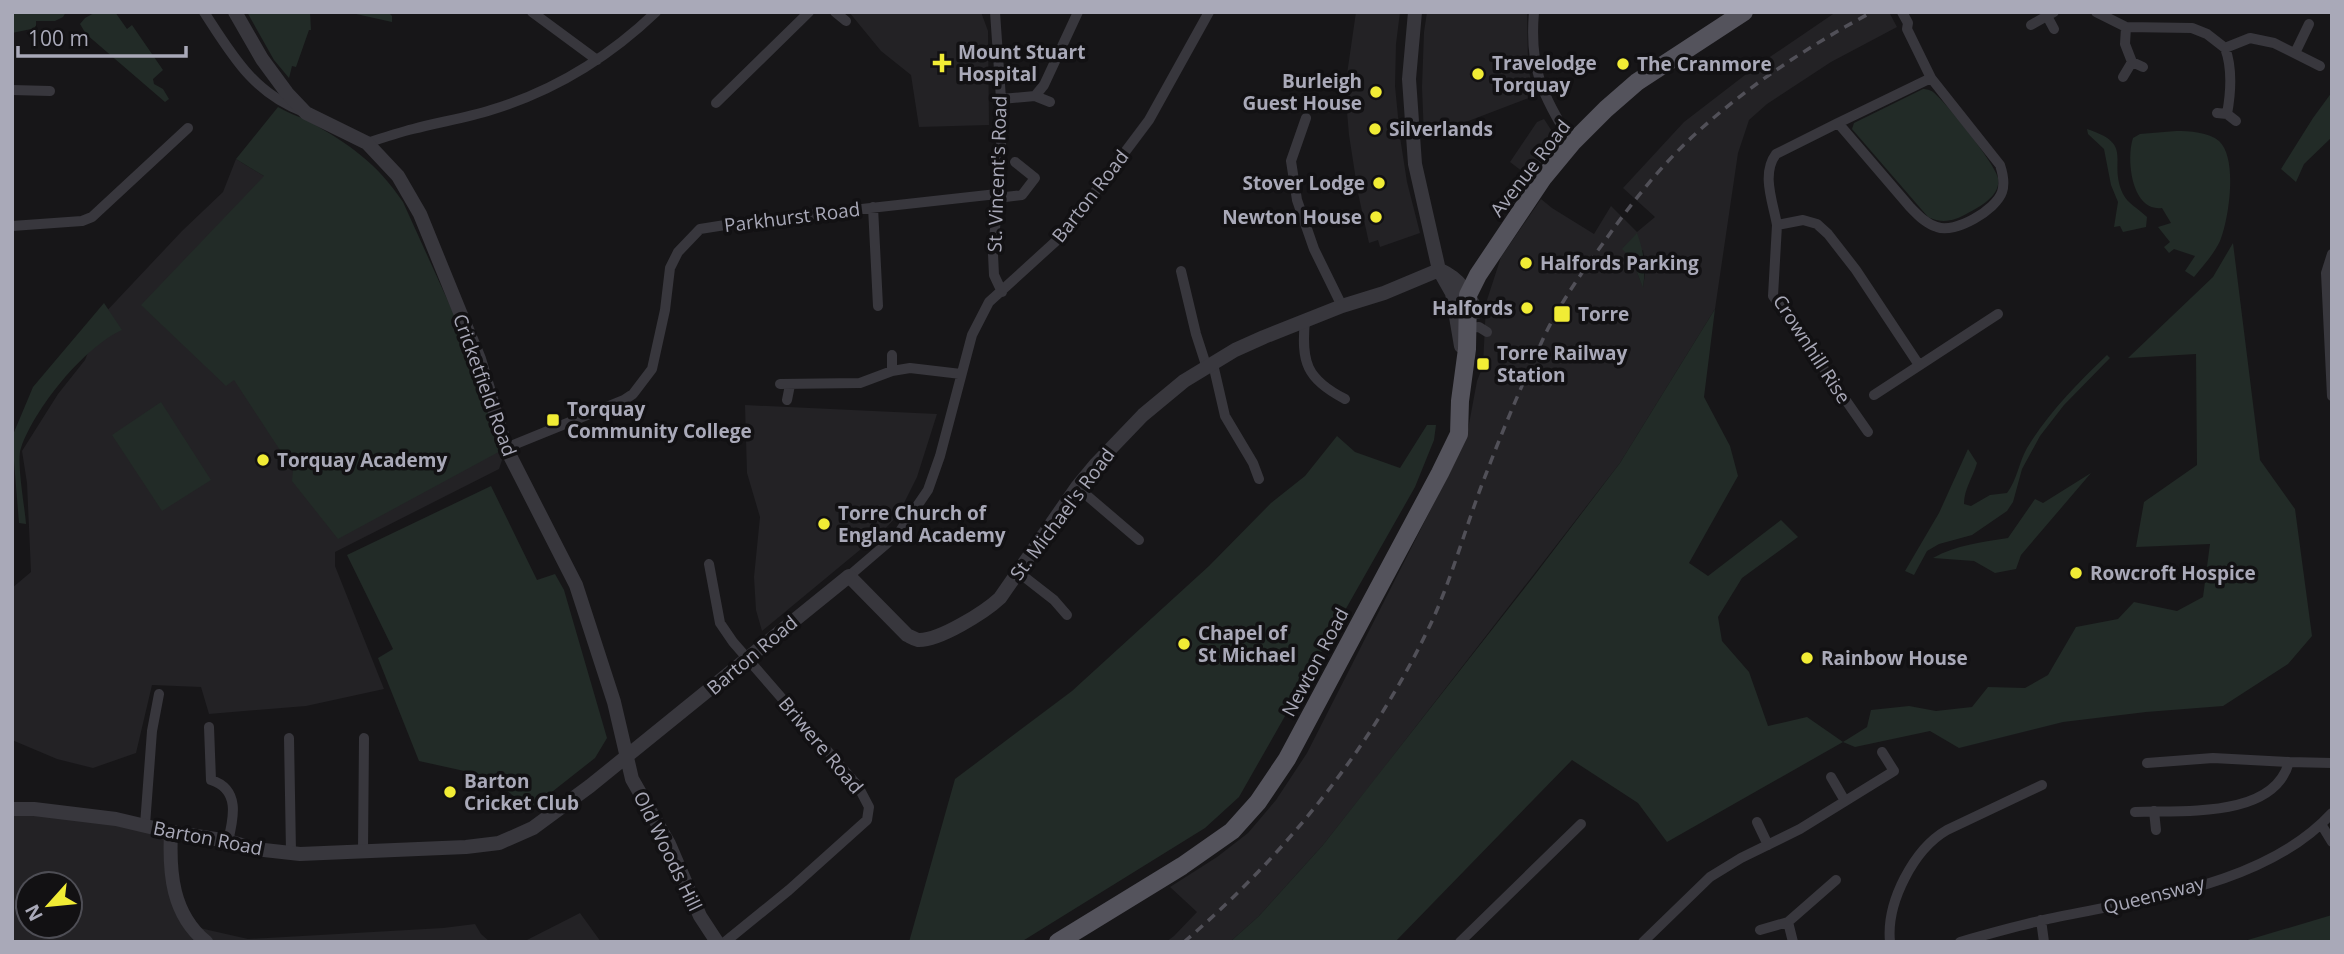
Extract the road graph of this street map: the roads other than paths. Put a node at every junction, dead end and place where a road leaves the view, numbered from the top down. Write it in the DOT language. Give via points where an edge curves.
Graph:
graph roads {
  1 [pos="204,12"];
  2 [pos="235,12"];
  3 [pos="532,12"];
  4 [pos="656,12"];
  5 [pos="809,12"];
  6 [pos="835,12"];
  7 [pos="995,12"];
  8 [pos="1078,12"];
  9 [pos="1209,12"];
  10 [pos="1415,12"];
  11 [pos="1534,12"];
  12 [pos="1744,12"];
  13 [pos="1902,12"];
  14 [pos="2096,12"];
  15 [pos="2051,14"];
  16 [pos="846,21"];
  17 [pos="2309,24"];
  18 [pos="2031,25"];
  19 [pos="2126,27"];
  20 [pos="2054,29"];
  21 [pos="2225,48"];
  22 [pos="2295,54"];
  23 [pos="597,60"];
  24 [pos="2320,66"];
  25 [pos="2123,77"];
  26 [pos="1931,78"];
  27 [pos="12,90"];
  28 [pos="50,92"];
  29 [pos="1035,96"];
  30 [pos="1001,99"];
  31 [pos="1050,102"];
  32 [pos="716,103"];
  33 [pos="306,113"];
  34 [pos="2227,116"];
  35 [pos="1306,118"];
  36 [pos="1838,123"];
  37 [pos="188,128"];
  38 [pos="367,143"];
  39 [pos="1572,143"];
  40 [pos="1015,162"];
  41 [pos="997,196"];
  42 [pos="873,207"];
  43 [pos="1777,225"];
  44 [pos="12,226"];
  45 [pos="2332,254"];
  46 [pos="1490,257"];
  47 [pos="1181,271"];
  48 [pos="1445,272"];
  49 [pos="1478,275"];
  50 [pos="1002,292"];
  51 [pos="1468,295"];
  52 [pos="878,306"];
  53 [pos="1342,306"];
  54 [pos="1997,314"];
  55 [pos="1305,320"];
  56 [pos="1477,325"];
  57 [pos="892,355"];
  58 [pos="1919,365"];
  59 [pos="1210,366"];
  60 [pos="892,370"];
  61 [pos="1463,372"];
  62 [pos="961,374"];
  63 [pos="1874,395"];
  64 [pos="2332,396"];
  65 [pos="1345,399"];
  66 [pos="787,400"];
  67 [pos="1867,432"];
  68 [pos="1459,434"];
  69 [pos="506,448"];
  70 [pos="1259,479"];
  71 [pos="1077,487"];
  72 [pos="1139,540"];
  73 [pos="709,564"];
  74 [pos="1018,572"];
  75 [pos="849,576"];
  76 [pos="1067,615"];
  77 [pos="749,659"];
  78 [pos="159,694"];
  79 [pos="209,727"];
  80 [pos="289,738"];
  81 [pos="364,738"];
  82 [pos="1882,752"];
  83 [pos="625,757"];
  84 [pos="2289,762"];
  85 [pos="2332,762"];
  86 [pos="2147,764"];
  87 [pos="1831,778"];
  88 [pos="2042,785"];
  89 [pos="1845,801"];
  90 [pos="12,809"];
  91 [pos="2154,811"];
  92 [pos="2135,812"];
  93 [pos="2332,813"];
  94 [pos="1757,822"];
  95 [pos="1581,824"];
  96 [pos="2322,824"];
  97 [pos="145,825"];
  98 [pos="2156,830"];
  99 [pos="171,832"];
  100 [pos="228,841"];
  101 [pos="2332,842"];
  102 [pos="1768,845"];
  103 [pos="363,851"];
  104 [pos="291,852"];
  105 [pos="1836,880"];
  106 [pos="2041,920"];
  107 [pos="1788,922"];
  108 [pos="1760,930"];
  109 [pos="206,942"];
  110 [pos="717,942"];
  111 [pos="725,942"];
  112 [pos="1058,942"];
  113 [pos="1460,942"];
  114 [pos="1643,942"];
  115 [pos="1793,942"];
  116 [pos="1890,942"];
  117 [pos="1960,942"];
  118 [pos="2044,942"];
  1 -- 33 [label="street" via="238,65 270,95"];
  2 -- 33 [label="street" via="270,70"];
  3 -- 23 [label="street"];
  4 -- 23 [label="street"];
  5 -- 32 [label="street"];
  6 -- 16 [label="street"];
  7 -- 30 [label="street, St. Vincent's Road"];
  8 -- 29 [label="street"];
  9 -- 50 [label="street, Barton Road" via="1149,120 1055,242"];
  10 -- 48 [label="street, Newton Road" via="1410,53 1415,164"];
  11 -- 39 [label="street" via="1534,65 1547,103"];
  12 -- 39 [label="main road, Avenue Road" via="1637,82"];
  13 -- 26 [label="street"];
  14 -- 19 [label="street"];
  15 -- 18 [label="street"];
  15 -- 20 [label="street"];
  17 -- 22 [label="street"];
  19 -- 21 [label="street" via="2192,28"];
  19 -- 25 [label="street" via="2125,44 2138,64"];
  21 -- 22 [label="street" via="2250,38"];
  21 -- 34 [label="street" via="2231,87"];
  22 -- 24 [label="street"];
  23 -- 38 [label="street" via="553,86 492,110"];
  26 -- 36 [label="street"];
  26 -- 36 [label="street" via="2003,174 2001,195 1970,221 1939,229 1923,220"];
  27 -- 28 [label="street"];
  29 -- 30 [label="street"];
  29 -- 31 [label="street"];
  30 -- 41 [label="street, St. Vincent's Road"];
  33 -- 38 [label="street"];
  35 -- 53 [label="street" via="1291,161 1297,200"];
  36 -- 43 [label="street, Crownhill Rise" via="1770,161 1768,175"];
  37 -- 44 [label="street" via="92,217"];
  38 -- 69 [label="street, Cricketfield Road" via="398,176 420,214 479,359"];
  39 -- 46 [label="main road, Avenue Road"];
  40 -- 41 [label="street, Parkhurst Road" via="1035,178 1021,195"];
  41 -- 42 [label="street, Parkhurst Road"];
  41 -- 50 [label="street, St. Vincent's Road" via="994,275"];
  42 -- 52 [label="street" via="882,278"];
  42 -- 69 [label="street, Parkhurst Road" via="700,229 670,268 652,369 633,394"];
  43 -- 58 [label="street" via="1803,220 1828,234"];
  43 -- 67 [label="street, Crownhill Rise" via="1773,296"];
  45 -- 64 [label="street" via="2326,273"];
  46 -- 49 [label="main road, Avenue Road"];
  46 -- 56 [label="main road, Avenue Road" via="1478,299"];
  47 -- 59 [label="street" via="1196,334"];
  48 -- 49 [label="street" via="1463,278"];
  48 -- 51 [label="street, Newton Road"];
  48 -- 53 [label="street, St. Michael's Road"];
  48 -- 61 [label="street, Newton Road" via="1457,315"];
  49 -- 51 [label="main road, Avenue Road"];
  50 -- 62 [label="street, Barton Road" via="989,302 972,335"];
  51 -- 56 [label="main road, Avenue Road"];
  53 -- 55 [label="street, St. Michael's Road"];
  54 -- 58 [label="street"];
  55 -- 59 [label="street, St. Michael's Road" via="1235,349"];
  55 -- 65 [label="street" via="1303,344 1310,372"];
  56 -- 61 [label="main road, Avenue Road"];
  56 -- 68 [label="main road" via="1468,408"];
  57 -- 60 [label="street"];
  58 -- 63 [label="street"];
  59 -- 70 [label="street" via="1225,416"];
  59 -- 71 [label="street, St. Michael's Road" via="1143,415"];
  60 -- 62 [label="street"];
  60 -- 66 [label="street" via="860,383 785,384"];
  61 -- 68 [label="main road, Newton Road"];
  62 -- 75 [label="street, Barton Road" via="928,490 898,534"];
  68 -- 112 [label="main road, Newton Road" via="1287,759 1258,802 1232,831 1182,866"];
  69 -- 83 [label="street, Cricketfield Road" via="576,585 614,702"];
  71 -- 72 [label="street"];
  71 -- 74 [label="street, St. Michael's Road"];
  73 -- 77 [label="street, Briwere Road" via="720,623"];
  74 -- 75 [label="street, St. Michael's Road" via="990,607 936,636 918,640 907,635"];
  74 -- 76 [label="street"];
  75 -- 77 [label="street, Barton Road"];
  77 -- 83 [label="street, Barton Road"];
  77 -- 111 [label="street, Briwere Road" via="858,786 869,807 867,820"];
  78 -- 97 [label="street"];
  79 -- 100 [label="street" via="211,780 230,792 233,806"];
  80 -- 104 [label="street"];
  81 -- 103 [label="street"];
  82 -- 89 [label="street" via="1894,771"];
  83 -- 103 [label="street, Barton Road" via="533,828 499,843"];
  83 -- 110 [label="street, Old Woods Hill" via="700,916"];
  84 -- 85 [label="street"];
  84 -- 86 [label="street" via="2213,758"];
  84 -- 91 [label="street" via="2283,780 2256,800 2217,808"];
  87 -- 89 [label="street"];
  88 -- 116 [label="street" via="1934,837 1920,852 1899,892 1891,915"];
  89 -- 102 [label="street"];
  90 -- 97 [label="street, Barton Road"];
  91 -- 92 [label="street"];
  91 -- 98 [label="street"];
  93 -- 96 [label="street, Queensway"];
  94 -- 102 [label="street"];
  95 -- 113 [label="street"];
  96 -- 101 [label="street"];
  96 -- 106 [label="street, Queensway" via="2304,839 2246,869 2189,888"];
  97 -- 99 [label="street, Barton Road"];
  99 -- 100 [label="street, Barton Road"];
  99 -- 109 [label="street" via="169,867 179,910"];
  100 -- 104 [label="street, Barton Road"];
  102 -- 114 [label="street" via="1710,877"];
  103 -- 104 [label="street, Barton Road"];
  105 -- 107 [label="street"];
  106 -- 117 [label="street, Queensway"];
  106 -- 118 [label="street"];
  107 -- 108 [label="street"];
  107 -- 115 [label="street"];
}
